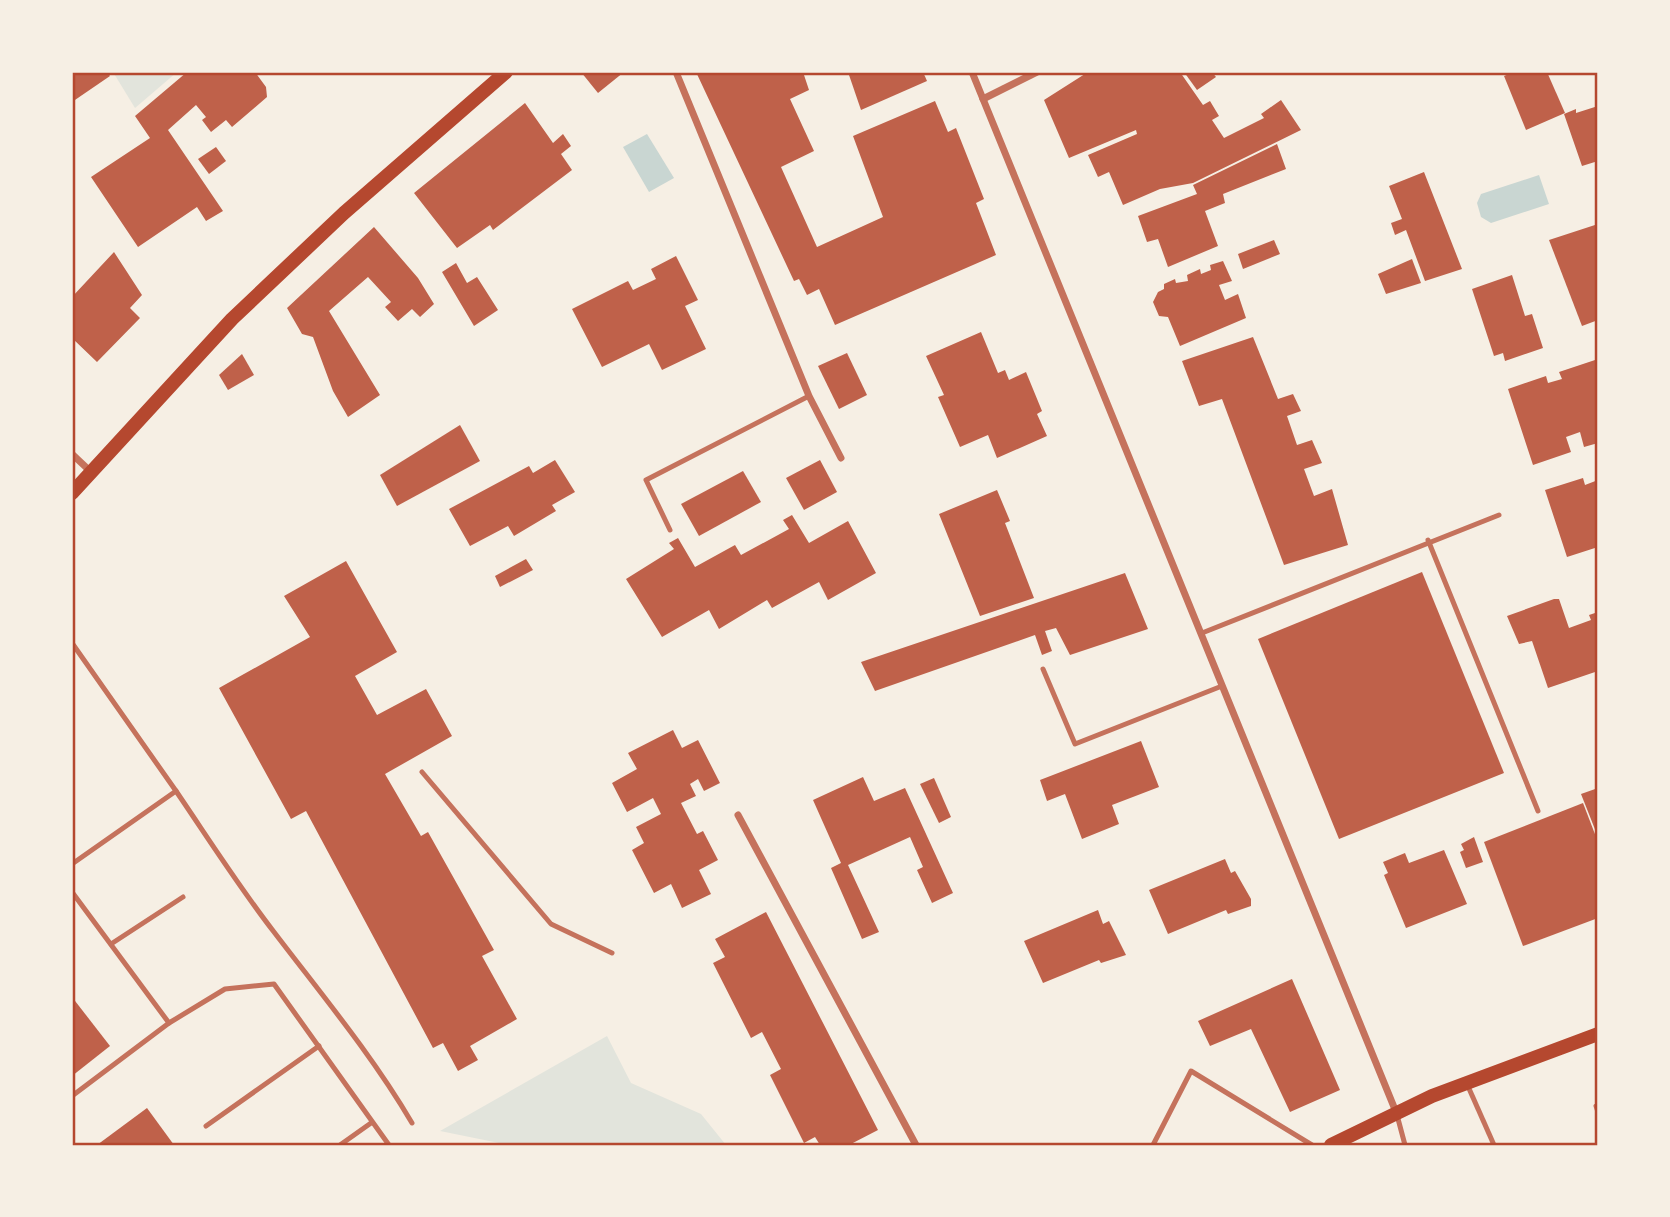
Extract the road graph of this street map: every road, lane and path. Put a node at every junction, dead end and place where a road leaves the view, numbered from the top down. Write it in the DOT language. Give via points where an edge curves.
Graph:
graph roads {
  1 [pos="506,72"];
  2 [pos="676,72"];
  3 [pos="972,72"];
  4 [pos="1037,72"];
  5 [pos="983,99"];
  6 [pos="809,396"];
  7 [pos="72,454"];
  8 [pos="841,458"];
  9 [pos="91,472"];
  10 [pos="72,493"];
  11 [pos="1499,515"];
  12 [pos="670,530"];
  13 [pos="1429,540"];
  14 [pos="1202,633"];
  15 [pos="72,643"];
  16 [pos="1043,669"];
  17 [pos="1222,686"];
  18 [pos="422,772"];
  19 [pos="176,791"];
  20 [pos="1538,811"];
  21 [pos="738,815"];
  22 [pos="72,864"];
  23 [pos="72,892"];
  24 [pos="183,897"];
  25 [pos="111,944"];
  26 [pos="612,953"];
  27 [pos="169,1023"];
  28 [pos="1598,1034"];
  29 [pos="319,1046"];
  30 [pos="1466,1083"];
  31 [pos="72,1096"];
  32 [pos="1396,1112"];
  33 [pos="371,1123"];
  34 [pos="412,1123"];
  35 [pos="206,1126"];
  36 [pos="340,1145"];
  37 [pos="389,1145"];
  38 [pos="916,1145"];
  39 [pos="1153,1145"];
  40 [pos="1312,1145"];
  41 [pos="1331,1145"];
  42 [pos="1405,1145"];
  43 [pos="1494,1145"];
  1 -- 9 [label="main road" via="344,213 232,319"];
  2 -- 6 [label="street"];
  3 -- 5 [label="street"];
  4 -- 5 [label="street"];
  5 -- 14 [label="street"];
  6 -- 8 [label="street"];
  6 -- 12 [label="lane" via="646,480"];
  7 -- 9 [label="street"];
  9 -- 10 [label="main road"];
  11 -- 13 [label="lane"];
  13 -- 14 [label="lane"];
  13 -- 20 [label="lane"];
  14 -- 17 [label="street"];
  15 -- 19 [label="lane"];
  16 -- 17 [label="lane" via="1075,744"];
  17 -- 32 [label="street"];
  18 -- 26 [label="lane" via="551,924"];
  19 -- 22 [label="lane"];
  19 -- 34 [label="lane" via="274,932 326,995"];
  21 -- 38 [label="street"];
  23 -- 25 [label="lane"];
  24 -- 25 [label="lane"];
  25 -- 27 [label="lane"];
  27 -- 29 [label="lane" via="225,989 274,984"];
  27 -- 31 [label="lane"];
  28 -- 30 [label="main road"];
  29 -- 33 [label="lane"];
  29 -- 35 [label="lane"];
  30 -- 32 [label="main road"];
  30 -- 43 [label="lane"];
  32 -- 41 [label="main road"];
  32 -- 42 [label="lane"];
  33 -- 36 [label="lane"];
  33 -- 37 [label="lane"];
  39 -- 40 [label="lane" via="1191,1071"];
}
